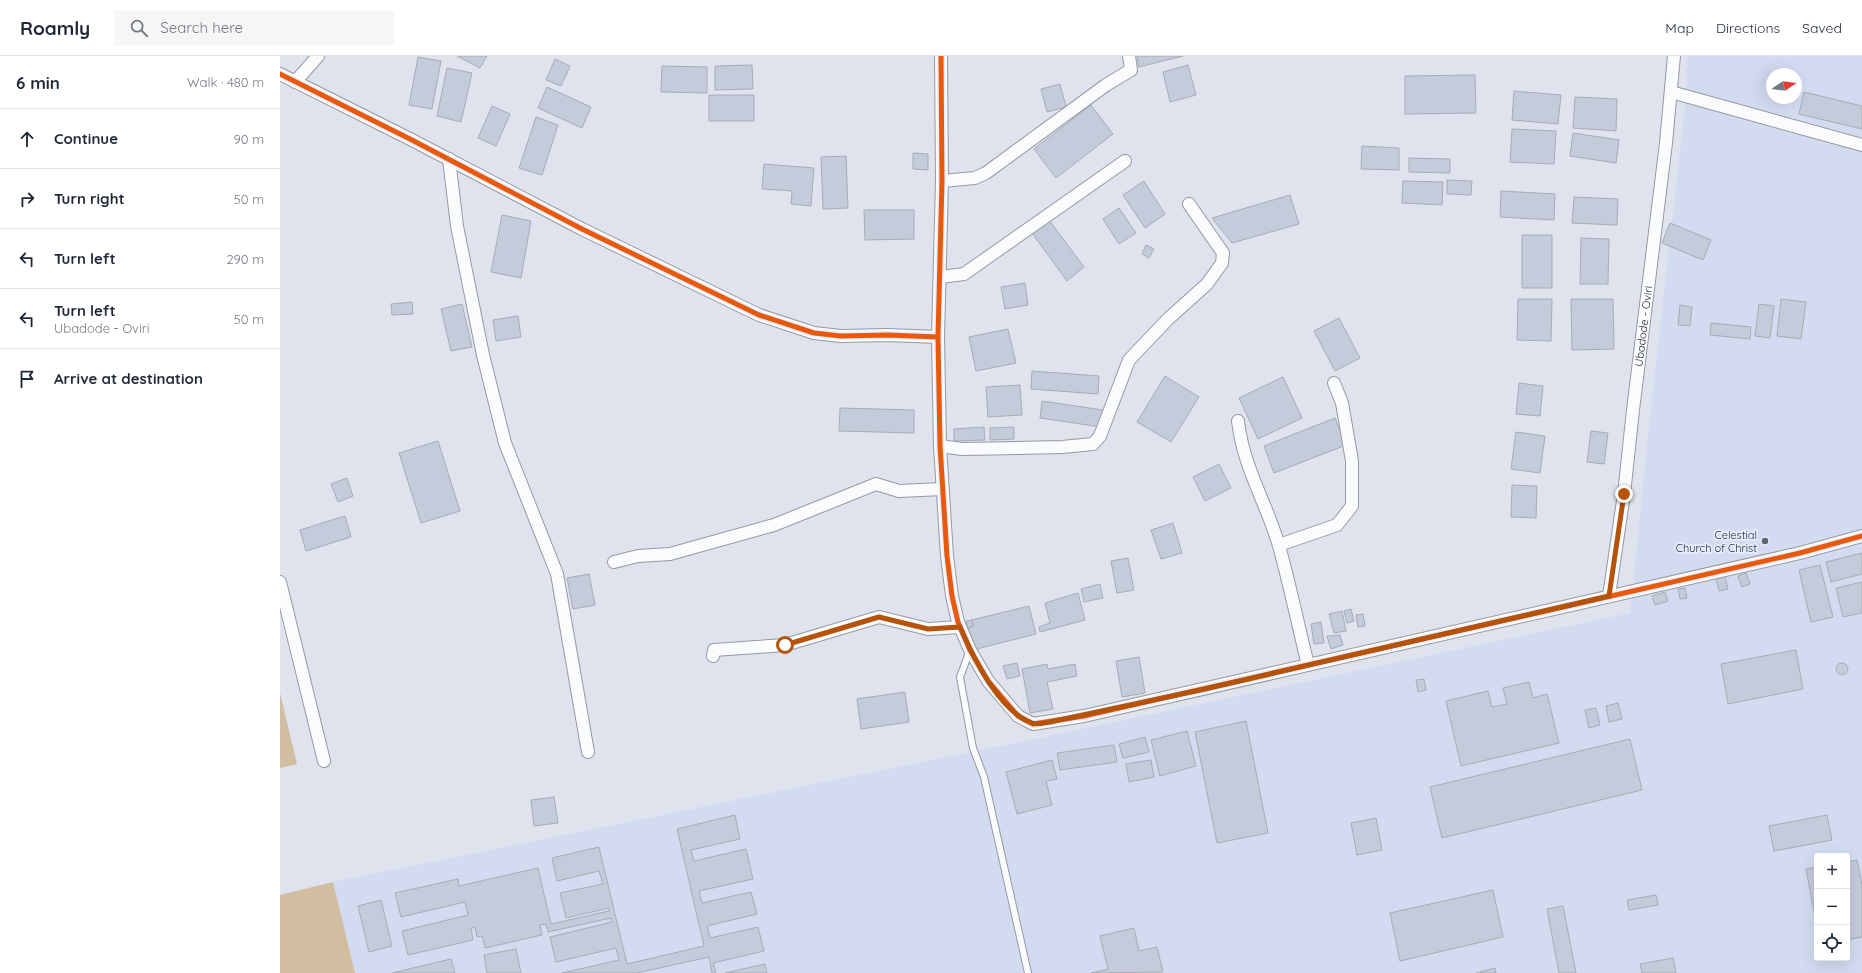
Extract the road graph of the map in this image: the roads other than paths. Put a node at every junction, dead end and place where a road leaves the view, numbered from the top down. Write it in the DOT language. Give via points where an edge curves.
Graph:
graph roads {
  1 [pos="318,56"];
  2 [pos="942,56"];
  3 [pos="1130,56"];
  4 [pos="1674,56"];
  5 [pos="280,74"];
  6 [pos="295,82"];
  7 [pos="1671,92"];
  8 [pos="1862,145"];
  9 [pos="449,159"];
  10 [pos="1125,161"];
  11 [pos="942,181"];
  12 [pos="1188,204"];
  13 [pos="941,277"];
  14 [pos="938,337"];
  15 [pos="1334,383"];
  16 [pos="1238,421"];
  17 [pos="940,446"];
  18 [pos="943,489"];
  19 [pos="1862,536"];
  20 [pos="1279,545"];
  21 [pos="614,562"];
  22 [pos="280,582"];
  23 [pos="1609,596"];
  24 [pos="960,627"];
  25 [pos="970,650"];
  26 [pos="713,656"];
  27 [pos="1308,665"];
  28 [pos="588,752"];
  29 [pos="324,761"];
  30 [pos="1028,973"];
  1 -- 6 [label="street"];
  2 -- 11 [label="street"];
  3 -- 11 [label="street" via="1131,70 1106,84 986,173 974,178"];
  4 -- 7 [label="street, Ubadode - Oviri"];
  5 -- 6 [label="street"];
  6 -- 9 [label="street"];
  7 -- 8 [label="street"];
  7 -- 23 [label="street, Ubadode - Oviri" via="1624,494"];
  9 -- 14 [label="street" via="582,229 759,315 785,325 814,333 842,336"];
  9 -- 28 [label="street" via="457,226 483,355 505,443 557,574"];
  10 -- 13 [label="street" via="964,274"];
  11 -- 13 [label="street"];
  12 -- 17 [label="street" via="1223,253 1222,263 1207,284 1168,319 1129,360 1100,436 1093,444 962,449"];
  13 -- 14 [label="street"];
  14 -- 17 [label="street"];
  15 -- 20 [label="street" via="1342,403 1352,461 1352,506 1337,525"];
  16 -- 20 [label="street" via="1246,462"];
  17 -- 18 [label="street"];
  18 -- 21 [label="street" via="899,491 876,484 774,525 670,554 638,556"];
  18 -- 24 [label="street" via="947,556 952,596"];
  19 -- 23 [label="street" via="1800,553"];
  20 -- 27 [label="street"];
  22 -- 29 [label="street"];
  23 -- 27 [label="street"];
  24 -- 25 [label="street"];
  24 -- 26 [label="street" via="928,629 879,617 785,645 714,650"];
  25 -- 27 [label="street" via="988,681 1002,698 1018,716 1033,724 1084,716"];
  25 -- 30 [label="lane" via="960,677 973,748 984,777"];
}
